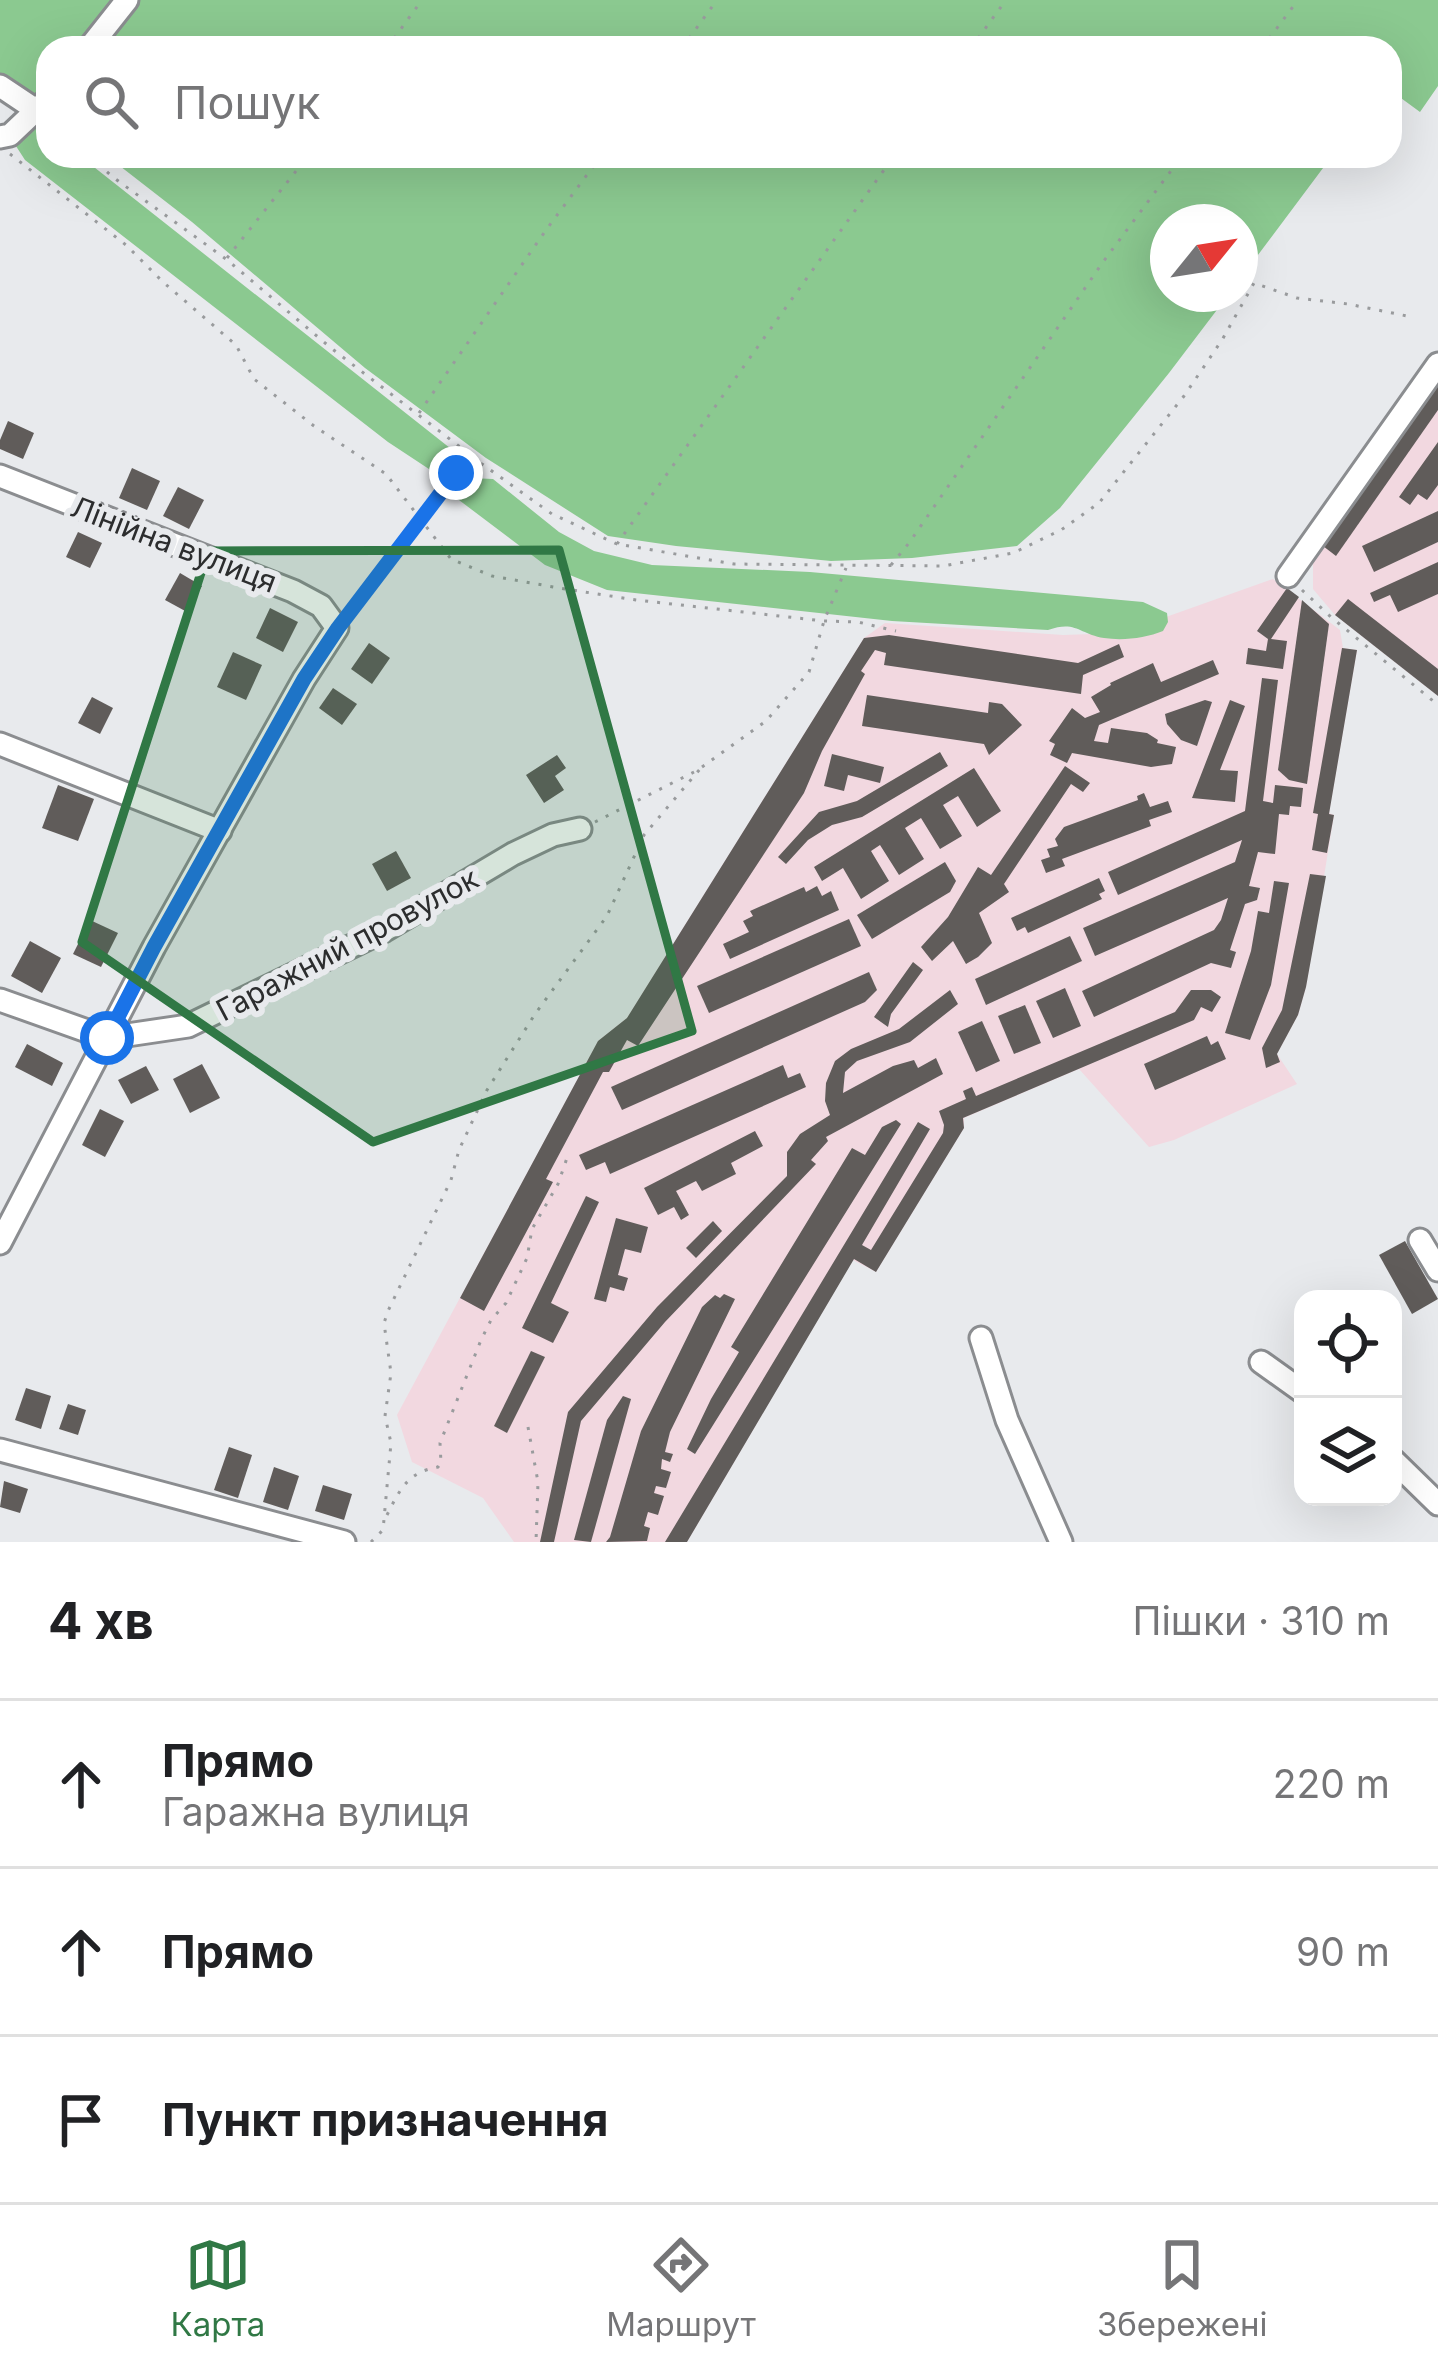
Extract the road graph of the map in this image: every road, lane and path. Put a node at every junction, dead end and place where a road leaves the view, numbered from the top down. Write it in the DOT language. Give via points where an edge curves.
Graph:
graph roads {
  1 [pos="127,0"];
  2 [pos="422,0"];
  3 [pos="717,0"];
  4 [pos="1006,0"];
  5 [pos="1298,0"];
  6 [pos="98,36"];
  7 [pos="396,36"];
  8 [pos="691,36"];
  9 [pos="980,36"];
  10 [pos="1271,36"];
  11 [pos="0,86"];
  12 [pos="36,101"];
  13 [pos="36,110"];
  14 [pos="0,140"];
  15 [pos="103,168"];
  16 [pos="298,168"];
  17 [pos="592,168"];
  18 [pos="885,168"];
  19 [pos="1173,168"];
  20 [pos="226,259"];
  21 [pos="1412,317"];
  22 [pos="1438,364"];
  23 [pos="418,415"];
  24 [pos="482,464"];
  25 [pos="0,476"];
  26 [pos="421,517"];
  27 [pos="617,544"];
  28 [pos="846,566"];
  29 [pos="890,566"];
  30 [pos="1288,576"];
  31 [pos="824,621"];
  32 [pos="338,628"];
  33 [pos="896,631"];
  34 [pos="1438,705"];
  35 [pos="0,744"];
  36 [pos="700,769"];
  37 [pos="580,829"];
  38 [pos="220,831"];
  39 [pos="0,1000"];
  40 [pos="107,1038"];
  41 [pos="568,1155"];
  42 [pos="1420,1240"];
  43 [pos="0,1243"];
  44 [pos="1438,1270"];
  45 [pos="981,1338"];
  46 [pos="1262,1362"];
  47 [pos="1294,1385"];
  48 [pos="528,1426"];
  49 [pos="0,1450"];
  50 [pos="1402,1469"];
  51 [pos="1438,1504"];
  52 [pos="386,1516"];
  53 [pos="344,1542"];
  54 [pos="371,1542"];
  55 [pos="536,1542"];
  56 [pos="1061,1542"];
  1 -- 6 [label="street"];
  2 -- 7 [label="path"];
  3 -- 8 [label="path"];
  4 -- 9 [label="path"];
  5 -- 10 [label="path"];
  11 -- 12 [label="street"];
  13 -- 14 [label="street"];
  14 -- 26 [label="path" via="236,345 254,380 386,474"];
  15 -- 20 [label="path"];
  16 -- 20 [label="path"];
  17 -- 23 [label="path"];
  18 -- 27 [label="path"];
  19 -- 29 [label="path"];
  20 -- 23 [label="path"];
  21 -- 29 [label="path" via="1254,283 1184,396 1099,503 1013,553"];
  22 -- 30 [label="street"];
  23 -- 24 [label="path"];
  24 -- 26 [label="path" via="456,473"];
  24 -- 27 [label="path" via="552,514"];
  25 -- 32 [label="street, Лінійна вулиця" via="292,591 321,606"];
  26 -- 31 [label="path" via="451,560 492,576"];
  26 -- 32 [label="path"];
  27 -- 28 [label="path" via="734,564"];
  28 -- 29 [label="path"];
  28 -- 31 [label="path"];
  30 -- 34 [label="path"];
  31 -- 33 [label="path"];
  31 -- 36 [label="path" via="809,672 766,721"];
  32 -- 38 [label="street"];
  35 -- 38 [label="street"];
  36 -- 37 [label="path"];
  36 -- 52 [label="path" via="644,835 607,916 487,1090 388,1311"];
  37 -- 40 [label="street, Гаражний провулок" via="513,854 385,929 188,1026"];
  38 -- 40 [label="street"];
  39 -- 40 [label="street"];
  40 -- 43 [label="street"];
  41 -- 52 [label="path" via="506,1303 481,1340 440,1443 441,1463 407,1480"];
  42 -- 44 [label="street"];
  45 -- 56 [label="street"];
  46 -- 47 [label="street"];
  48 -- 55 [label="path" via="538,1482"];
  49 -- 53 [label="street"];
  50 -- 51 [label="street"];
  52 -- 54 [label="path"];
}
